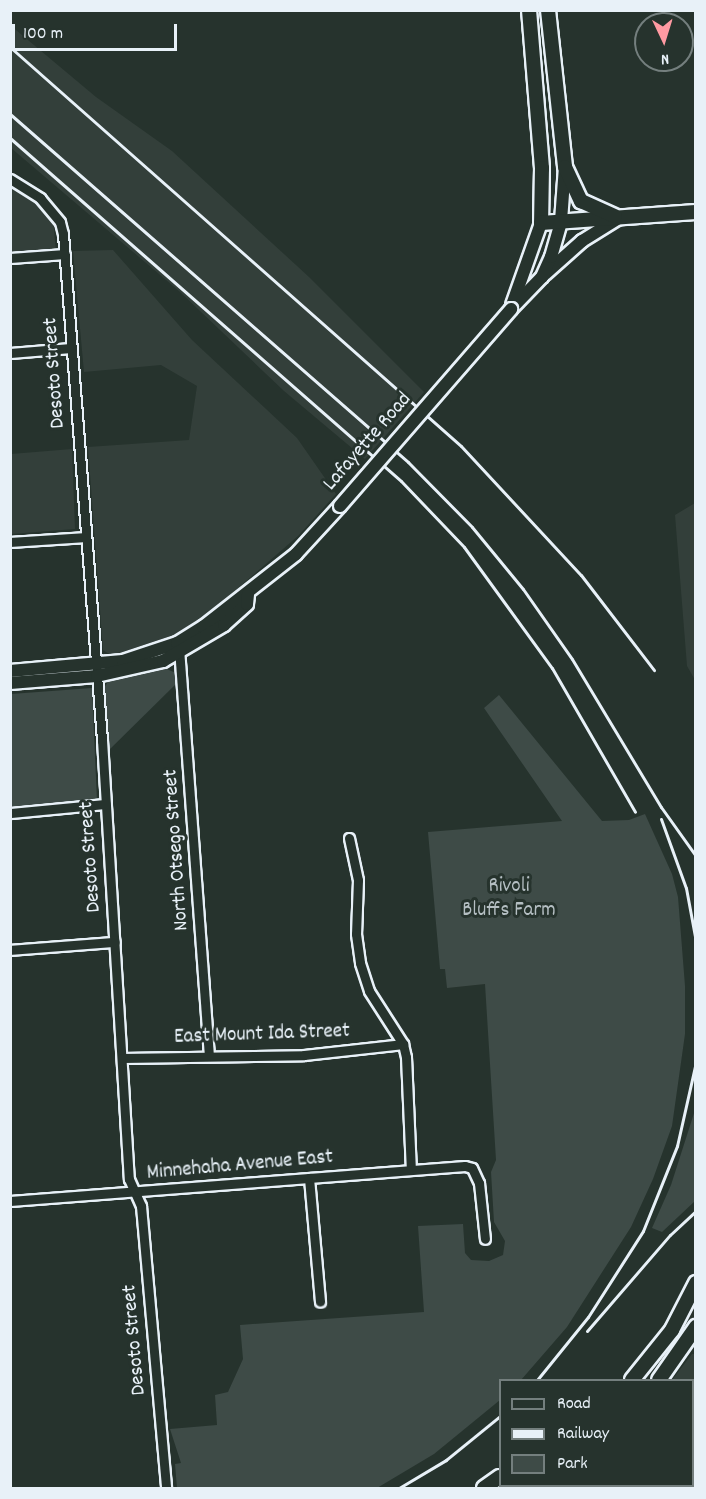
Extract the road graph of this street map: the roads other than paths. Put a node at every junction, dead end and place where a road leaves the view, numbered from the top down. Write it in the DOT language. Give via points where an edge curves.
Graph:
graph roads {
  1 [pos="529,10"];
  2 [pos="548,10"];
  3 [pos="565,167"];
  4 [pos="10,179"];
  5 [pos="696,212"];
  6 [pos="620,218"];
  7 [pos="561,221"];
  8 [pos="541,223"];
  9 [pos="65,254"];
  10 [pos="10,258"];
  11 [pos="542,277"];
  12 [pos="511,309"];
  13 [pos="71,348"];
  14 [pos="10,352"];
  15 [pos="86,537"];
  16 [pos="10,542"];
  17 [pos="179,648"];
  18 [pos="97,670"];
  19 [pos="10,671"];
  20 [pos="10,683"];
  21 [pos="106,804"];
  22 [pos="10,813"];
  23 [pos="350,838"];
  24 [pos="115,942"];
  25 [pos="10,950"];
  26 [pos="403,1044"];
  27 [pos="209,1056"];
  28 [pos="122,1058"];
  29 [pos="411,1170"];
  30 [pos="309,1178"];
  31 [pos="135,1192"];
  32 [pos="10,1201"];
  33 [pos="485,1239"];
  34 [pos="696,1282"];
  35 [pos="320,1302"];
  36 [pos="696,1327"];
  37 [pos="633,1379"];
  38 [pos="660,1379"];
  39 [pos="499,1478"];
  40 [pos="166,1488"];
  41 [pos="484,1488"];
  1 -- 8 [label="main road, Lafayette Road" via="542,168"];
  2 -- 3 [label="main road, Lafayette Road"];
  3 -- 6 [label="main road" via="581,201"];
  3 -- 7 [label="street, Lafayette Road"];
  4 -- 9 [label="street, Desoto Street" via="40,198 60,222"];
  5 -- 6 [label="main road"];
  6 -- 7 [label="main road"];
  6 -- 11 [label="street" via="582,241"];
  7 -- 8 [label="main road"];
  7 -- 11 [label="street, Lafayette Road"];
  8 -- 12 [label="street, Lafayette Road"];
  9 -- 10 [label="street"];
  9 -- 13 [label="street, Desoto Street"];
  11 -- 12 [label="street, Lafayette Road"];
  12 -- 17 [label="street, Lafayette Road, bridge" via="296,554"];
  13 -- 14 [label="street"];
  13 -- 15 [label="street, Desoto Street"];
  15 -- 16 [label="street"];
  15 -- 18 [label="street, Desoto Street"];
  17 -- 18 [label="street, Lafayette Road" via="161,656"];
  17 -- 27 [label="street, North Otsego Street"];
  18 -- 19 [label="street"];
  18 -- 20 [label="street"];
  18 -- 21 [label="street, Desoto Street"];
  21 -- 22 [label="street"];
  21 -- 24 [label="street, Desoto Street"];
  23 -- 26 [label="street" via="357,874 356,934 360,963 376,1005"];
  24 -- 25 [label="street"];
  24 -- 28 [label="street, Desoto Street"];
  26 -- 27 [label="street, East Mount Ida Street" via="323,1054"];
  26 -- 29 [label="street"];
  27 -- 28 [label="street, East Mount Ida Street"];
  28 -- 31 [label="street, Desoto Street" via="129,1179"];
  29 -- 30 [label="street, Minnehaha Avenue East"];
  29 -- 33 [label="street, Minnehaha Avenue East" via="472,1168 479,1182"];
  30 -- 31 [label="street, Minnehaha Avenue East"];
  30 -- 35 [label="street"];
  31 -- 32 [label="street, Minnehaha Avenue East"];
  31 -- 40 [label="street, Desoto Street" via="141,1206"];
  34 -- 37 [label="main road" via="672,1330"];
  36 -- 38 [label="main road"];
  39 -- 41 [label="main road"];
}
